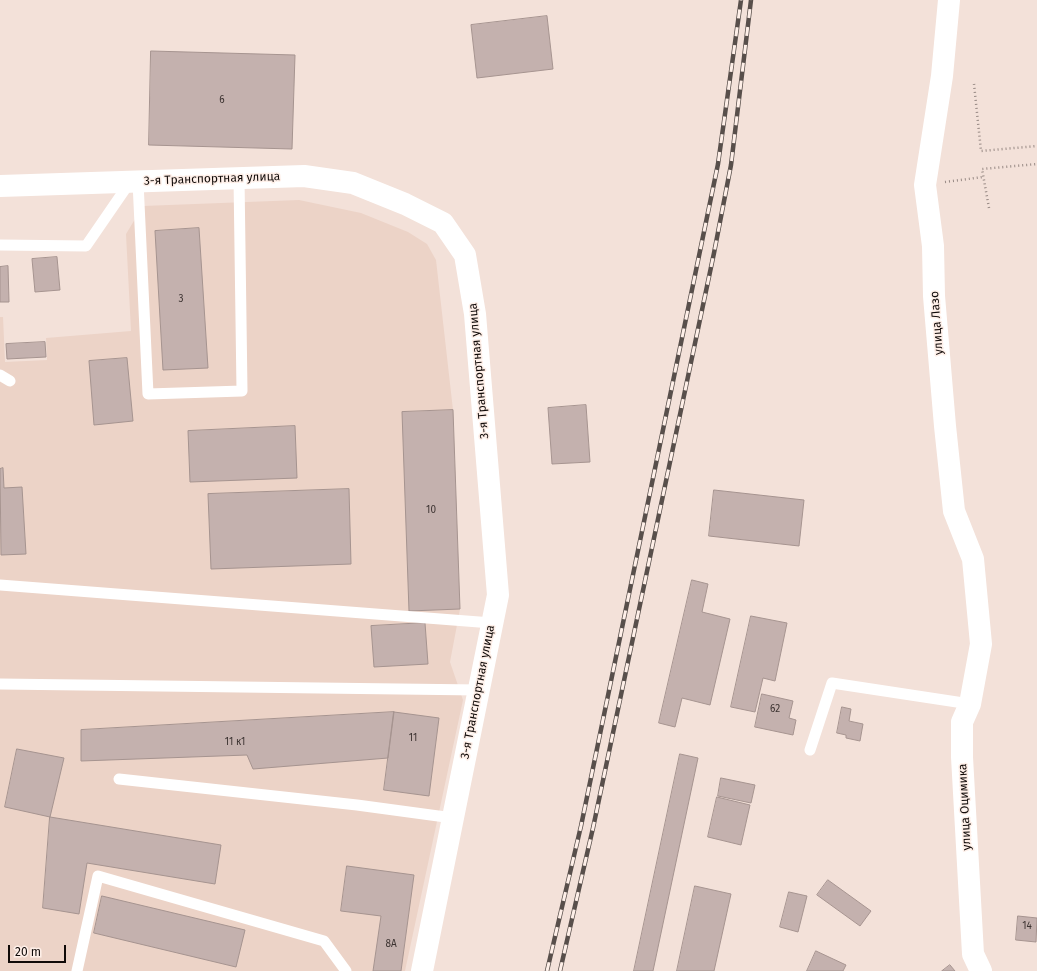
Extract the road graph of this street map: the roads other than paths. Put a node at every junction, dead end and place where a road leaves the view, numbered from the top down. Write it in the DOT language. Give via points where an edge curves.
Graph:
graph roads {
  1 [pos="949,0"];
  2 [pos="240,178"];
  3 [pos="134,182"];
  4 [pos="0,186"];
  5 [pos="0,245"];
  6 [pos="0,375"];
  7 [pos="10,381"];
  8 [pos="0,585"];
  9 [pos="492,623"];
  10 [pos="982,644"];
  11 [pos="0,684"];
  12 [pos="479,690"];
  13 [pos="970,704"];
  14 [pos="810,750"];
  15 [pos="119,779"];
  16 [pos="453,818"];
  17 [pos="77,971"];
  18 [pos="346,971"];
  19 [pos="422,971"];
  20 [pos="982,971"];
  1 -- 10 [label="street, улица Лазо" via="942,76 926,185 933,246 934,296 944,419 954,511 973,559"];
  2 -- 3 [label="street, 3-я Транспортная улица"];
  2 -- 3 [label="lane" via="242,391 148,394"];
  2 -- 9 [label="street, 3-я Транспортная улица" via="304,176 353,183 443,223 465,255 475,314 498,595"];
  3 -- 4 [label="street, 3-я Транспортная улица"];
  3 -- 5 [label="lane" via="86,246"];
  6 -- 7 [label="lane"];
  8 -- 9 [label="lane"];
  9 -- 12 [label="street, 3-я Транспортная улица"];
  10 -- 13 [label="street, улица Оцимика"];
  11 -- 12 [label="lane"];
  12 -- 16 [label="street, 3-я Транспортная улица"];
  13 -- 14 [label="lane" via="832,683"];
  13 -- 20 [label="street, улица Оцимика" via="962,722 962,757 973,954"];
  15 -- 16 [label="lane"];
  16 -- 19 [label="street, 3-я Транспортная улица"];
  17 -- 18 [label="lane" via="98,876 324,941"];
}
